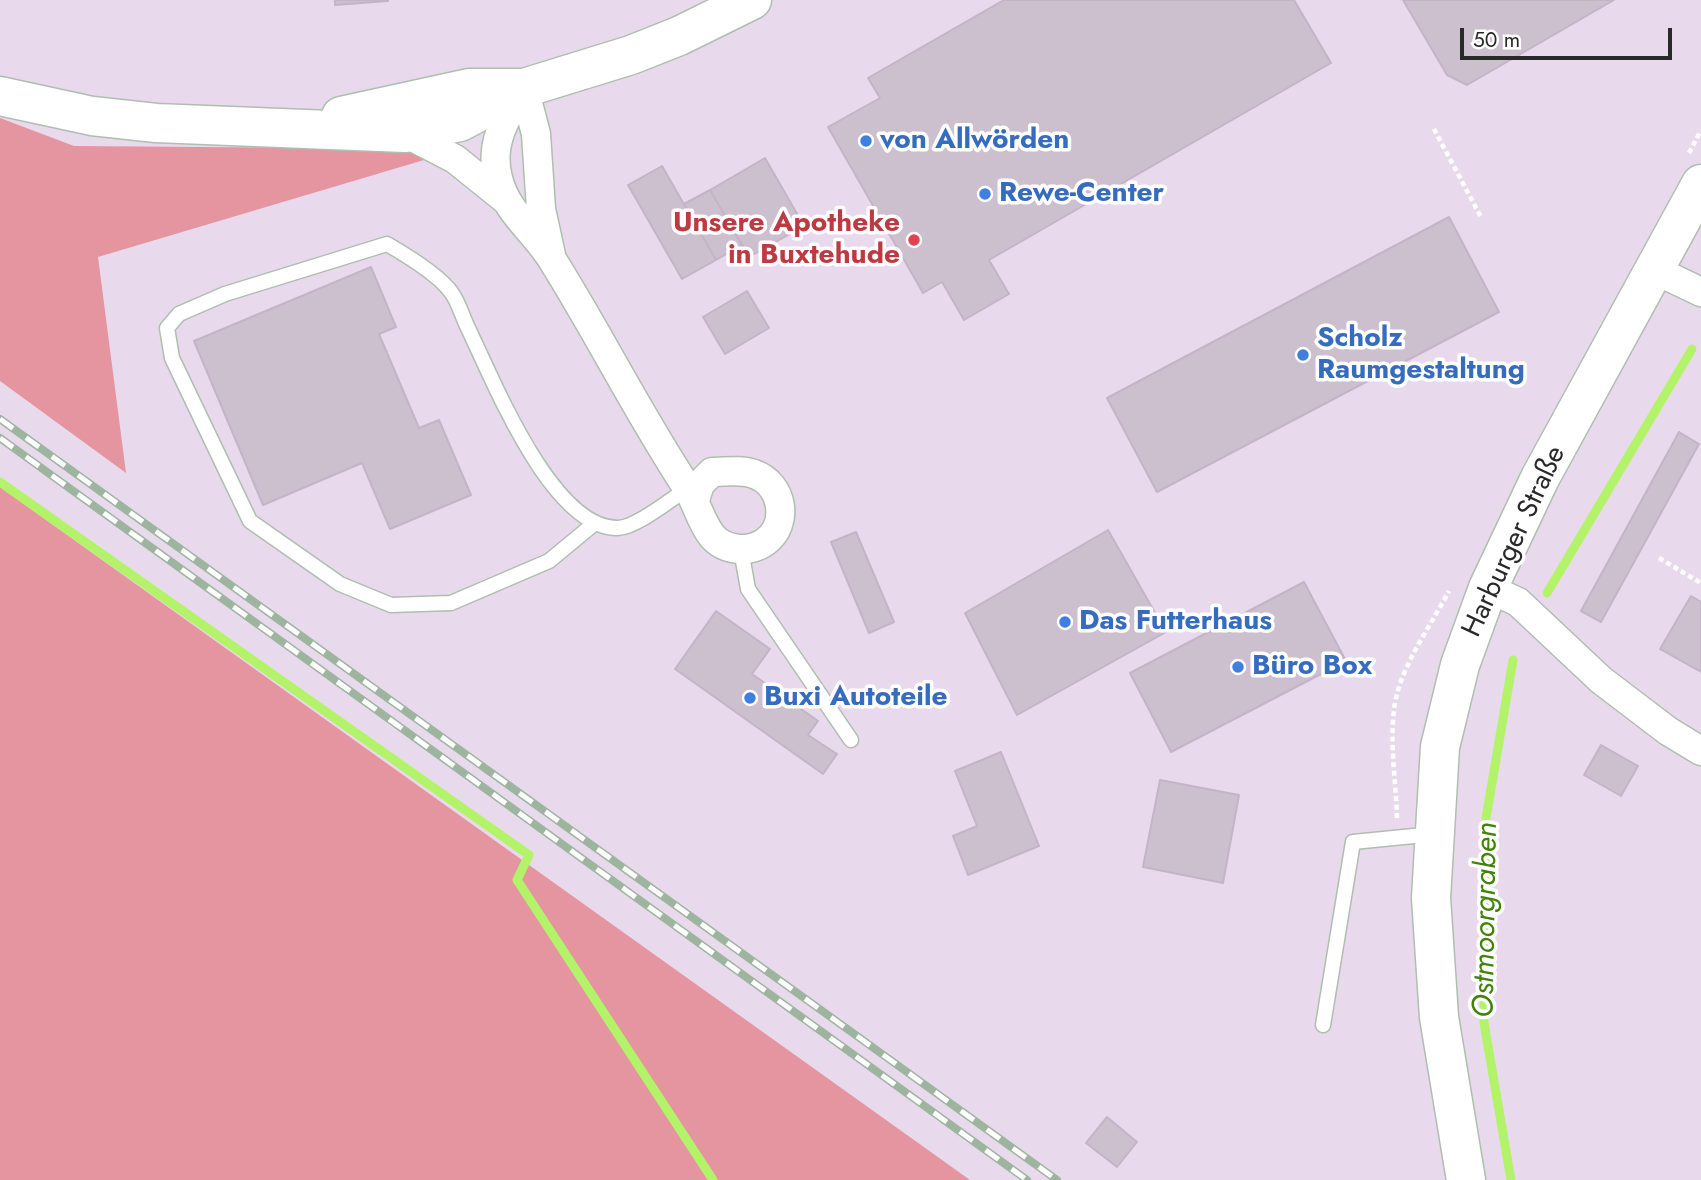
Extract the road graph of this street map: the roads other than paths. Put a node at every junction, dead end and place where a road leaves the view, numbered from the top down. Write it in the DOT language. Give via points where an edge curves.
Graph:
graph roads {
  1 [pos="752,0"];
  2 [pos="524,89"];
  3 [pos="0,96"];
  4 [pos="288,128"];
  5 [pos="405,133"];
  6 [pos="1701,184"];
  7 [pos="506,200"];
  8 [pos="552,258"];
  9 [pos="1655,270"];
  10 [pos="1701,292"];
  11 [pos="663,452"];
  12 [pos="712,472"];
  13 [pos="691,494"];
  14 [pos="595,523"];
  15 [pos="741,550"];
  16 [pos="1488,588"];
  17 [pos="851,740"];
  18 [pos="1701,751"];
  19 [pos="1435,834"];
  20 [pos="1323,1025"];
  21 [pos="1466,1180"];
  1 -- 2 [label="street" via="631,55"];
  2 -- 4 [label="street" via="469,88"];
  2 -- 5 [label="street" via="460,122"];
  2 -- 7 [label="street" via="497,139 495,159"];
  2 -- 8 [label="street" via="536,134 541,209"];
  3 -- 4 [label="street" via="92,116"];
  4 -- 5 [label="street"];
  5 -- 7 [label="street" via="455,159"];
  6 -- 9 [label="street, Harburger Straße"];
  7 -- 8 [label="street"];
  8 -- 11 [label="street"];
  9 -- 10 [label="street"];
  9 -- 16 [label="street, Harburger Straße" via="1541,478"];
  11 -- 12 [label="street"];
  11 -- 13 [label="street"];
  12 -- 13 [label="street"];
  12 -- 15 [label="street" via="754,473 776,492 780,518 776,530 767,541"];
  13 -- 14 [label="lane" via="619,528"];
  13 -- 15 [label="street" via="713,537"];
  14 -- 14 [label="lane" via="570,507 517,429 451,291 387,244 225,294 179,314 167,328 172,358 250,521 340,584 391,605 451,603 549,561"];
  15 -- 17 [label="lane" via="748,589"];
  16 -- 18 [label="street" via="1518,602 1601,680"];
  16 -- 19 [label="street, Harburger Straße" via="1460,665 1440,747"];
  19 -- 20 [label="lane" via="1353,842"];
  19 -- 21 [label="street, Harburger Straße" via="1432,898 1438,1017"];
}
